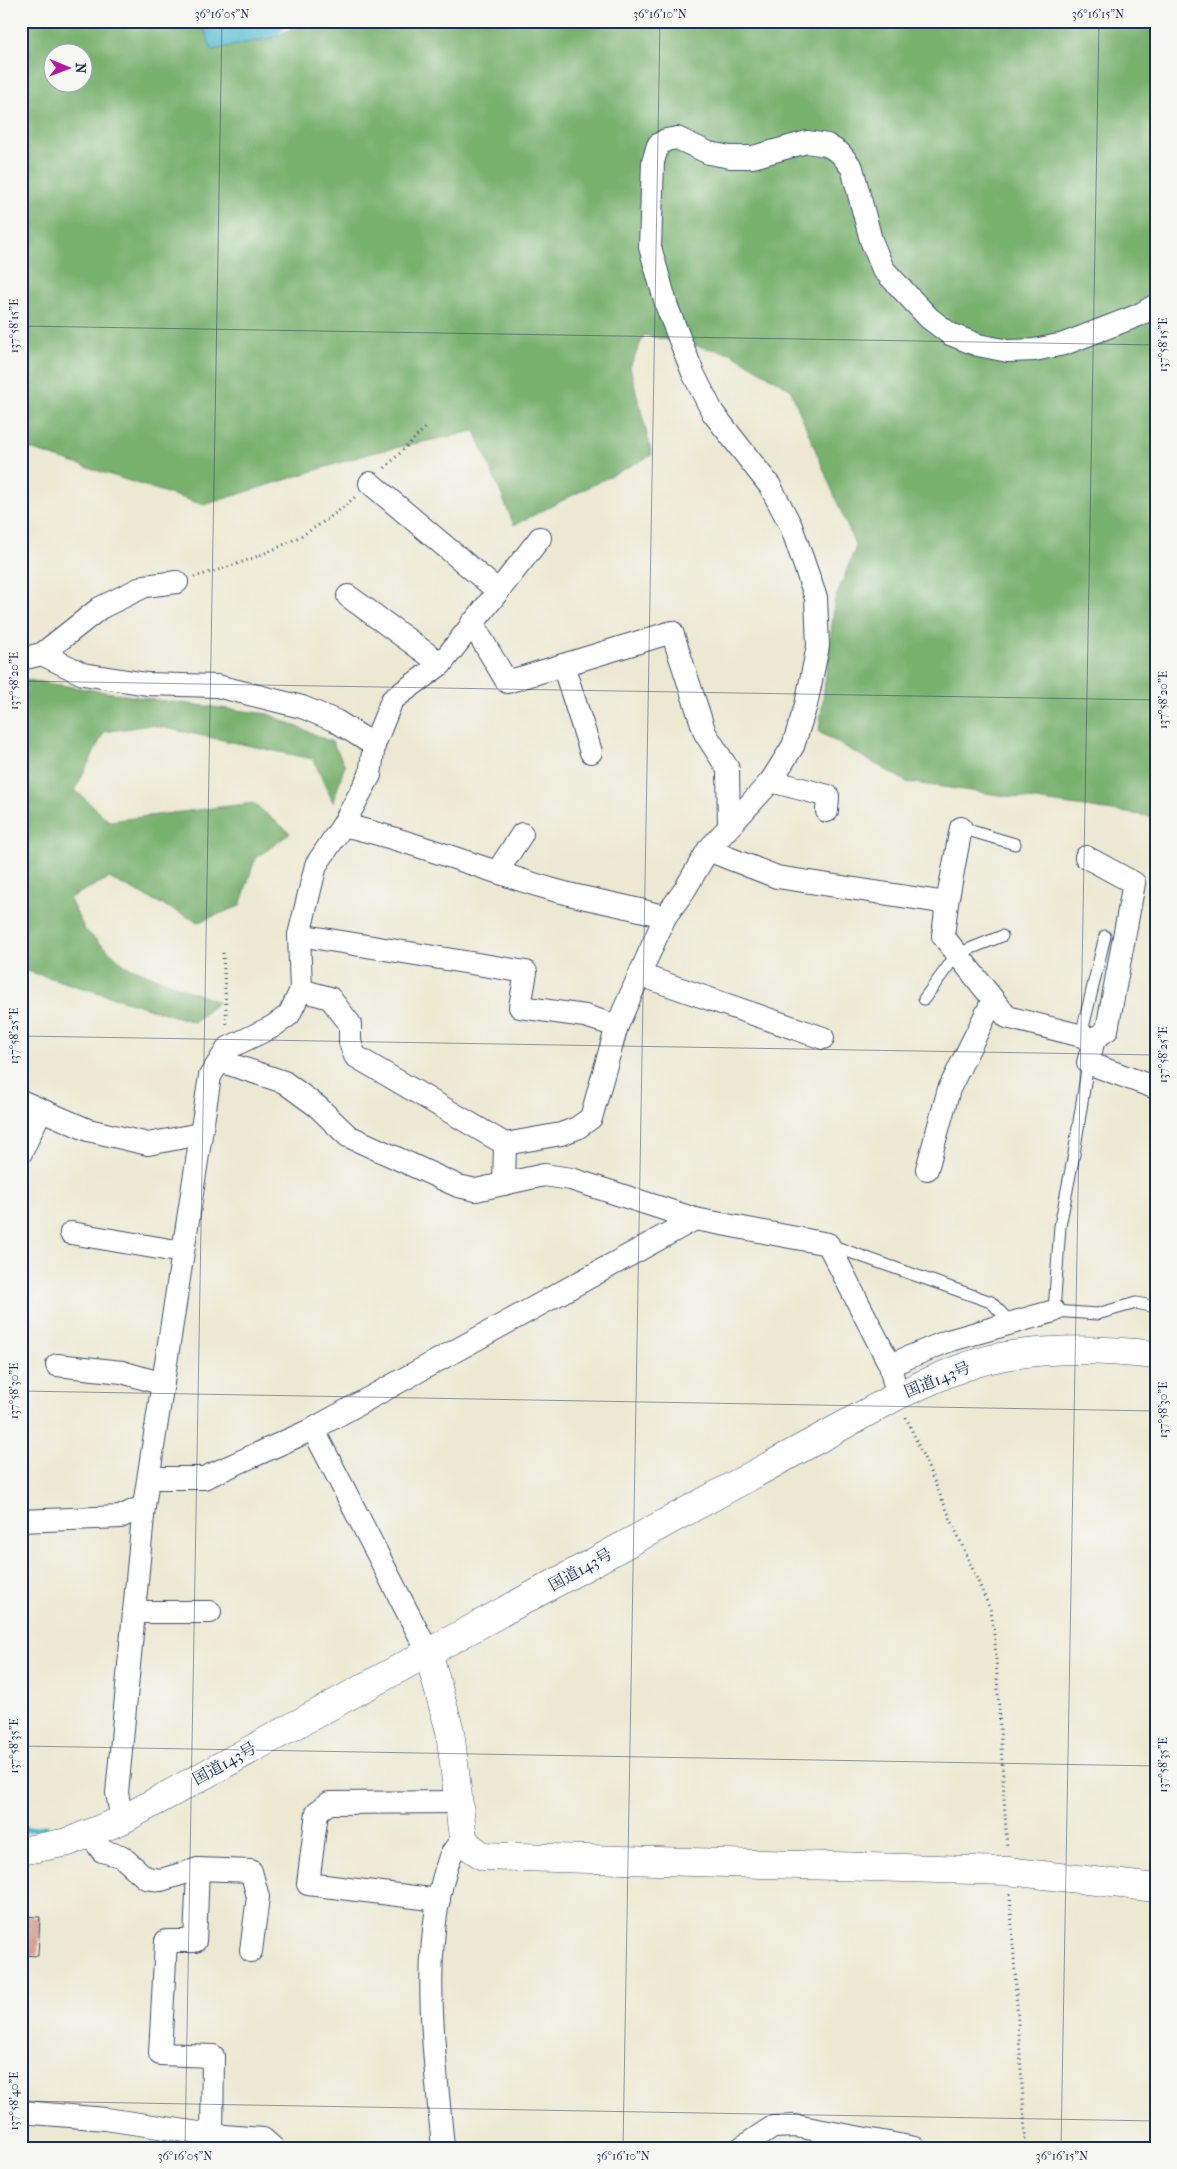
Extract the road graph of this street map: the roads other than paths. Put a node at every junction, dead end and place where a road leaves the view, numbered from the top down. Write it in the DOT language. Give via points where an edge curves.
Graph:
graph roads {
  1 [pos="1156,305"];
  2 [pos="370,483"];
  3 [pos="540,538"];
  4 [pos="177,582"];
  5 [pos="498,591"];
  6 [pos="348,596"];
  7 [pos="472,623"];
  8 [pos="32,656"];
  9 [pos="441,664"];
  10 [pos="564,665"];
  11 [pos="374,745"];
  12 [pos="591,752"];
  13 [pos="771,781"];
  14 [pos="827,811"];
  15 [pos="344,824"];
  16 [pos="729,826"];
  17 [pos="961,828"];
  18 [pos="522,834"];
  19 [pos="1015,844"];
  20 [pos="708,850"];
  21 [pos="1086,857"];
  22 [pos="497,872"];
  23 [pos="947,903"];
  24 [pos="665,917"];
  25 [pos="299,935"];
  26 [pos="1002,936"];
  27 [pos="1105,936"];
  28 [pos="956,954"];
  29 [pos="640,975"];
  30 [pos="302,990"];
  31 [pos="924,999"];
  32 [pos="993,1000"];
  33 [pos="617,1026"];
  34 [pos="823,1038"];
  35 [pos="1087,1038"];
  36 [pos="224,1054"];
  37 [pos="1088,1063"];
  38 [pos="1156,1088"];
  39 [pos="31,1105"];
  40 [pos="200,1134"];
  41 [pos="505,1144"];
  42 [pos="21,1153"];
  43 [pos="928,1169"];
  44 [pos="504,1184"];
  45 [pos="695,1219"];
  46 [pos="72,1233"];
  47 [pos="828,1244"];
  48 [pos="182,1252"];
  49 [pos="1156,1307"];
  50 [pos="1054,1311"];
  51 [pos="1011,1323"];
  52 [pos="1156,1355"];
  53 [pos="57,1365"];
  54 [pos="890,1365"];
  55 [pos="163,1384"];
  56 [pos="897,1396"];
  57 [pos="313,1429"];
  58 [pos="150,1478"];
  59 [pos="144,1506"];
  60 [pos="21,1521"];
  61 [pos="134,1612"];
  62 [pos="210,1612"];
  63 [pos="428,1652"];
  64 [pos="459,1802"];
  65 [pos="122,1820"];
  66 [pos="90,1834"];
  67 [pos="463,1838"];
  68 [pos="21,1852"];
  69 [pos="198,1868"];
  70 [pos="1156,1888"];
  71 [pos="439,1900"];
  72 [pos="251,1951"];
  73 [pos="21,2112"];
  74 [pos="212,2135"];
  75 [pos="765,2140"];
  76 [pos="273,2148"];
  77 [pos="443,2148"];
  78 [pos="741,2148"];
  79 [pos="915,2148"];
  1 -- 13 [label="street" via="1139,315 1064,344 1008,351 978,344 950,334 929,318 883,270 871,240 852,168 840,153 827,145 807,142 753,157 709,153 676,138 658,145 653,162 650,247 667,307 713,414 770,486 791,526 816,598 818,646 806,704 793,746"];
  2 -- 5 [label="street"];
  3 -- 5 [label="street"];
  4 -- 8 [label="street" via="145,586 100,608"];
  5 -- 7 [label="street"];
  6 -- 9 [label="street"];
  7 -- 9 [label="street"];
  7 -- 10 [label="street" via="507,682"];
  8 -- 11 [label="street" via="83,674 147,684 217,686 302,707 336,721"];
  9 -- 11 [label="street" via="392,700"];
  10 -- 12 [label="street"];
  10 -- 16 [label="street" via="672,632 705,733 728,769"];
  11 -- 15 [label="street" via="370,775"];
  13 -- 14 [label="street" via="828,796"];
  13 -- 16 [label="street"];
  15 -- 22 [label="street"];
  15 -- 25 [label="street" via="316,865"];
  16 -- 20 [label="street"];
  17 -- 19 [label="lane"];
  17 -- 23 [label="street"];
  18 -- 22 [label="street"];
  20 -- 23 [label="street" via="777,877"];
  20 -- 24 [label="street"];
  21 -- 35 [label="street" via="1134,883 1107,1030"];
  22 -- 24 [label="street" via="547,888"];
  23 -- 28 [label="street" via="943,936"];
  24 -- 29 [label="street"];
  25 -- 30 [label="street"];
  25 -- 33 [label="street" via="526,972 520,1007 586,1016"];
  26 -- 28 [label="lane"];
  27 -- 35 [label="lane"];
  28 -- 31 [label="lane"];
  28 -- 32 [label="street"];
  29 -- 33 [label="street"];
  29 -- 34 [label="street"];
  30 -- 36 [label="street" via="289,1015"];
  30 -- 41 [label="street" via="330,998 350,1024 350,1042 355,1056"];
  32 -- 35 [label="street" via="1006,1017"];
  32 -- 43 [label="street" via="949,1089"];
  33 -- 41 [label="street" via="591,1118 578,1128 561,1134"];
  35 -- 37 [label="street"];
  36 -- 40 [label="street" via="210,1076"];
  36 -- 44 [label="street" via="284,1082 318,1107 348,1136 458,1186 476,1190"];
  37 -- 38 [label="street"];
  37 -- 50 [label="lane" via="1060,1226"];
  39 -- 40 [label="street" via="88,1130 148,1144"];
  39 -- 42 [label="street"];
  40 -- 48 [label="street"];
  41 -- 44 [label="street"];
  44 -- 45 [label="street" via="544,1175 571,1179"];
  45 -- 47 [label="street"];
  45 -- 57 [label="street"];
  46 -- 48 [label="street"];
  47 -- 51 [label="lane" via="990,1302"];
  47 -- 54 [label="street"];
  48 -- 55 [label="street"];
  49 -- 50 [label="lane" via="1136,1303 1097,1314"];
  50 -- 51 [label="street"];
  51 -- 54 [label="street" via="948,1341"];
  52 -- 56 [label="main road, 国道143号" via="1073,1350 999,1357 959,1369"];
  53 -- 55 [label="street" via="122,1372"];
  54 -- 56 [label="street"];
  55 -- 58 [label="street"];
  56 -- 63 [label="main road, 国道143号"];
  57 -- 58 [label="street" via="204,1478"];
  57 -- 63 [label="street"];
  58 -- 59 [label="street"];
  59 -- 60 [label="street" via="120,1517"];
  59 -- 61 [label="street"];
  61 -- 62 [label="street"];
  61 -- 65 [label="street" via="117,1793"];
  63 -- 64 [label="main road" via="450,1731"];
  63 -- 65 [label="main road, 国道143号"];
  64 -- 67 [label="main road"];
  64 -- 71 [label="street" via="329,1803 317,1812 308,1884"];
  65 -- 66 [label="main road, 国道143号"];
  66 -- 68 [label="main road, 国道143号"];
  66 -- 69 [label="street" via="102,1850 121,1856 146,1878 161,1880"];
  67 -- 70 [label="main road" via="470,1848 483,1856 1008,1871"];
  67 -- 71 [label="street" via="451,1855"];
  69 -- 72 [label="street" via="251,1871 258,1898"];
  69 -- 74 [label="street" via="195,1941 166,1941 160,2054 213,2056"];
  71 -- 77 [label="street" via="432,1952 433,2039"];
  73 -- 74 [label="street" via="106,2119"];
  74 -- 76 [label="street" via="263,2139"];
  75 -- 78 [label="street"];
  75 -- 79 [label="street" via="772,2126 796,2126"];
}
